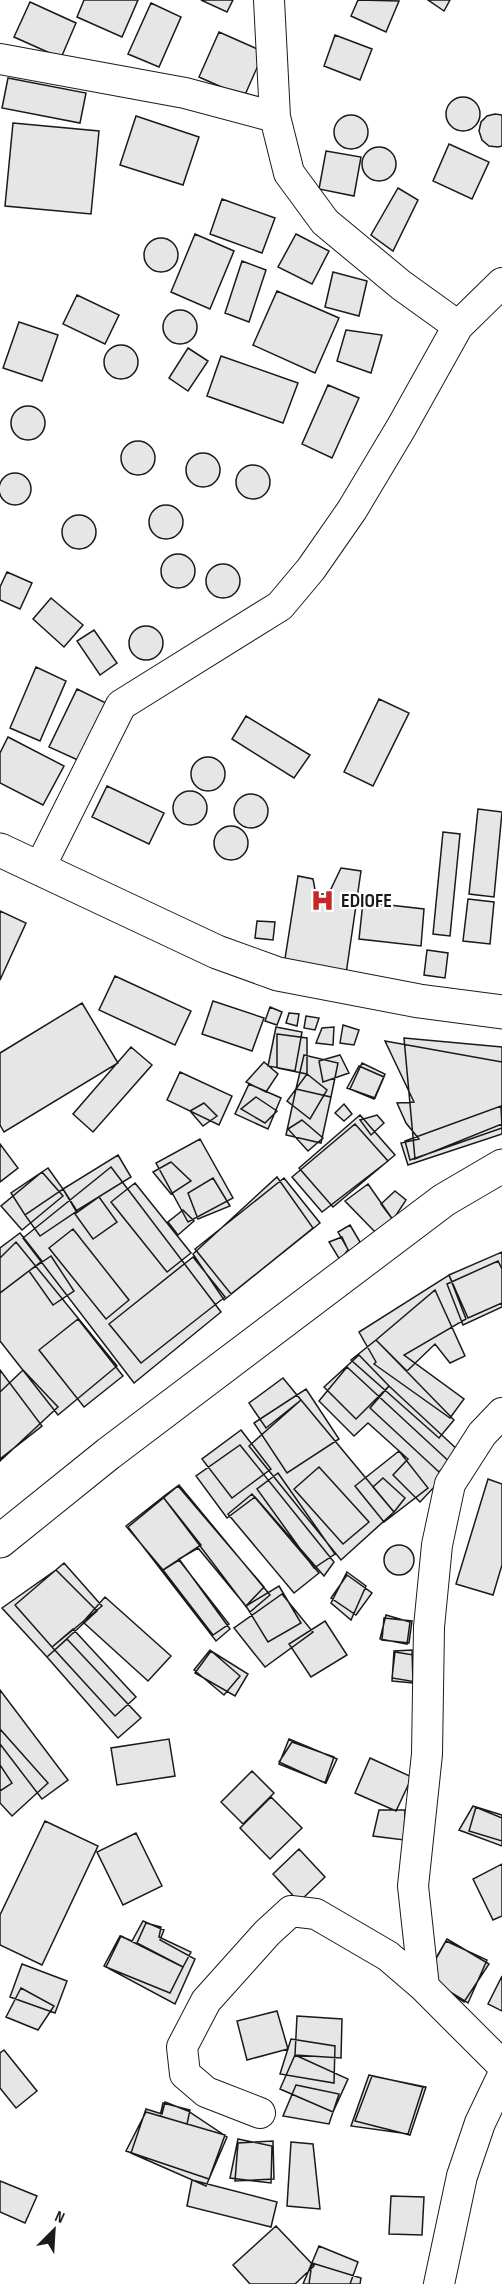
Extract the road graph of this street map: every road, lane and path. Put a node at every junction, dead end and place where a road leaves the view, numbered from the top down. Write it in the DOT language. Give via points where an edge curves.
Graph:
graph roads {
  1 [pos="269,0"];
  2 [pos="0,59"];
  3 [pos="275,117"];
  4 [pos="502,283"];
  5 [pos="458,326"];
  6 [pos="0,850"];
  7 [pos="39,869"];
  8 [pos="502,1012"];
  9 [pos="502,1166"];
  10 [pos="502,1413"];
  11 [pos="0,1541"];
  12 [pos="424,1987"];
  13 [pos="502,2065"];
  14 [pos="502,2076"];
  15 [pos="260,2113"];
  16 [pos="439,2284"];
  1 -- 3 [label="street"];
  2 -- 3 [label="street" via="185,93"];
  3 -- 5 [label="street" via="289,174 324,222"];
  4 -- 5 [label="street"];
  5 -- 7 [label="street" via="352,510 280,606 121,705"];
  6 -- 7 [label="street"];
  7 -- 8 [label="street" via="217,952 278,974 419,1001"];
  9 -- 11 [label="street" via="444,1200 108,1454"];
  10 -- 12 [label="street" via="482,1434 450,1484 437,1545 429,1627 427,1754 413,1886"];
  12 -- 13 [label="street"];
  12 -- 15 [label="street" via="388,1956 316,1914 291,1911 207,2001 182,2047 185,2074 206,2092"];
  14 -- 16 [label="street" via="462,2176"];
}
